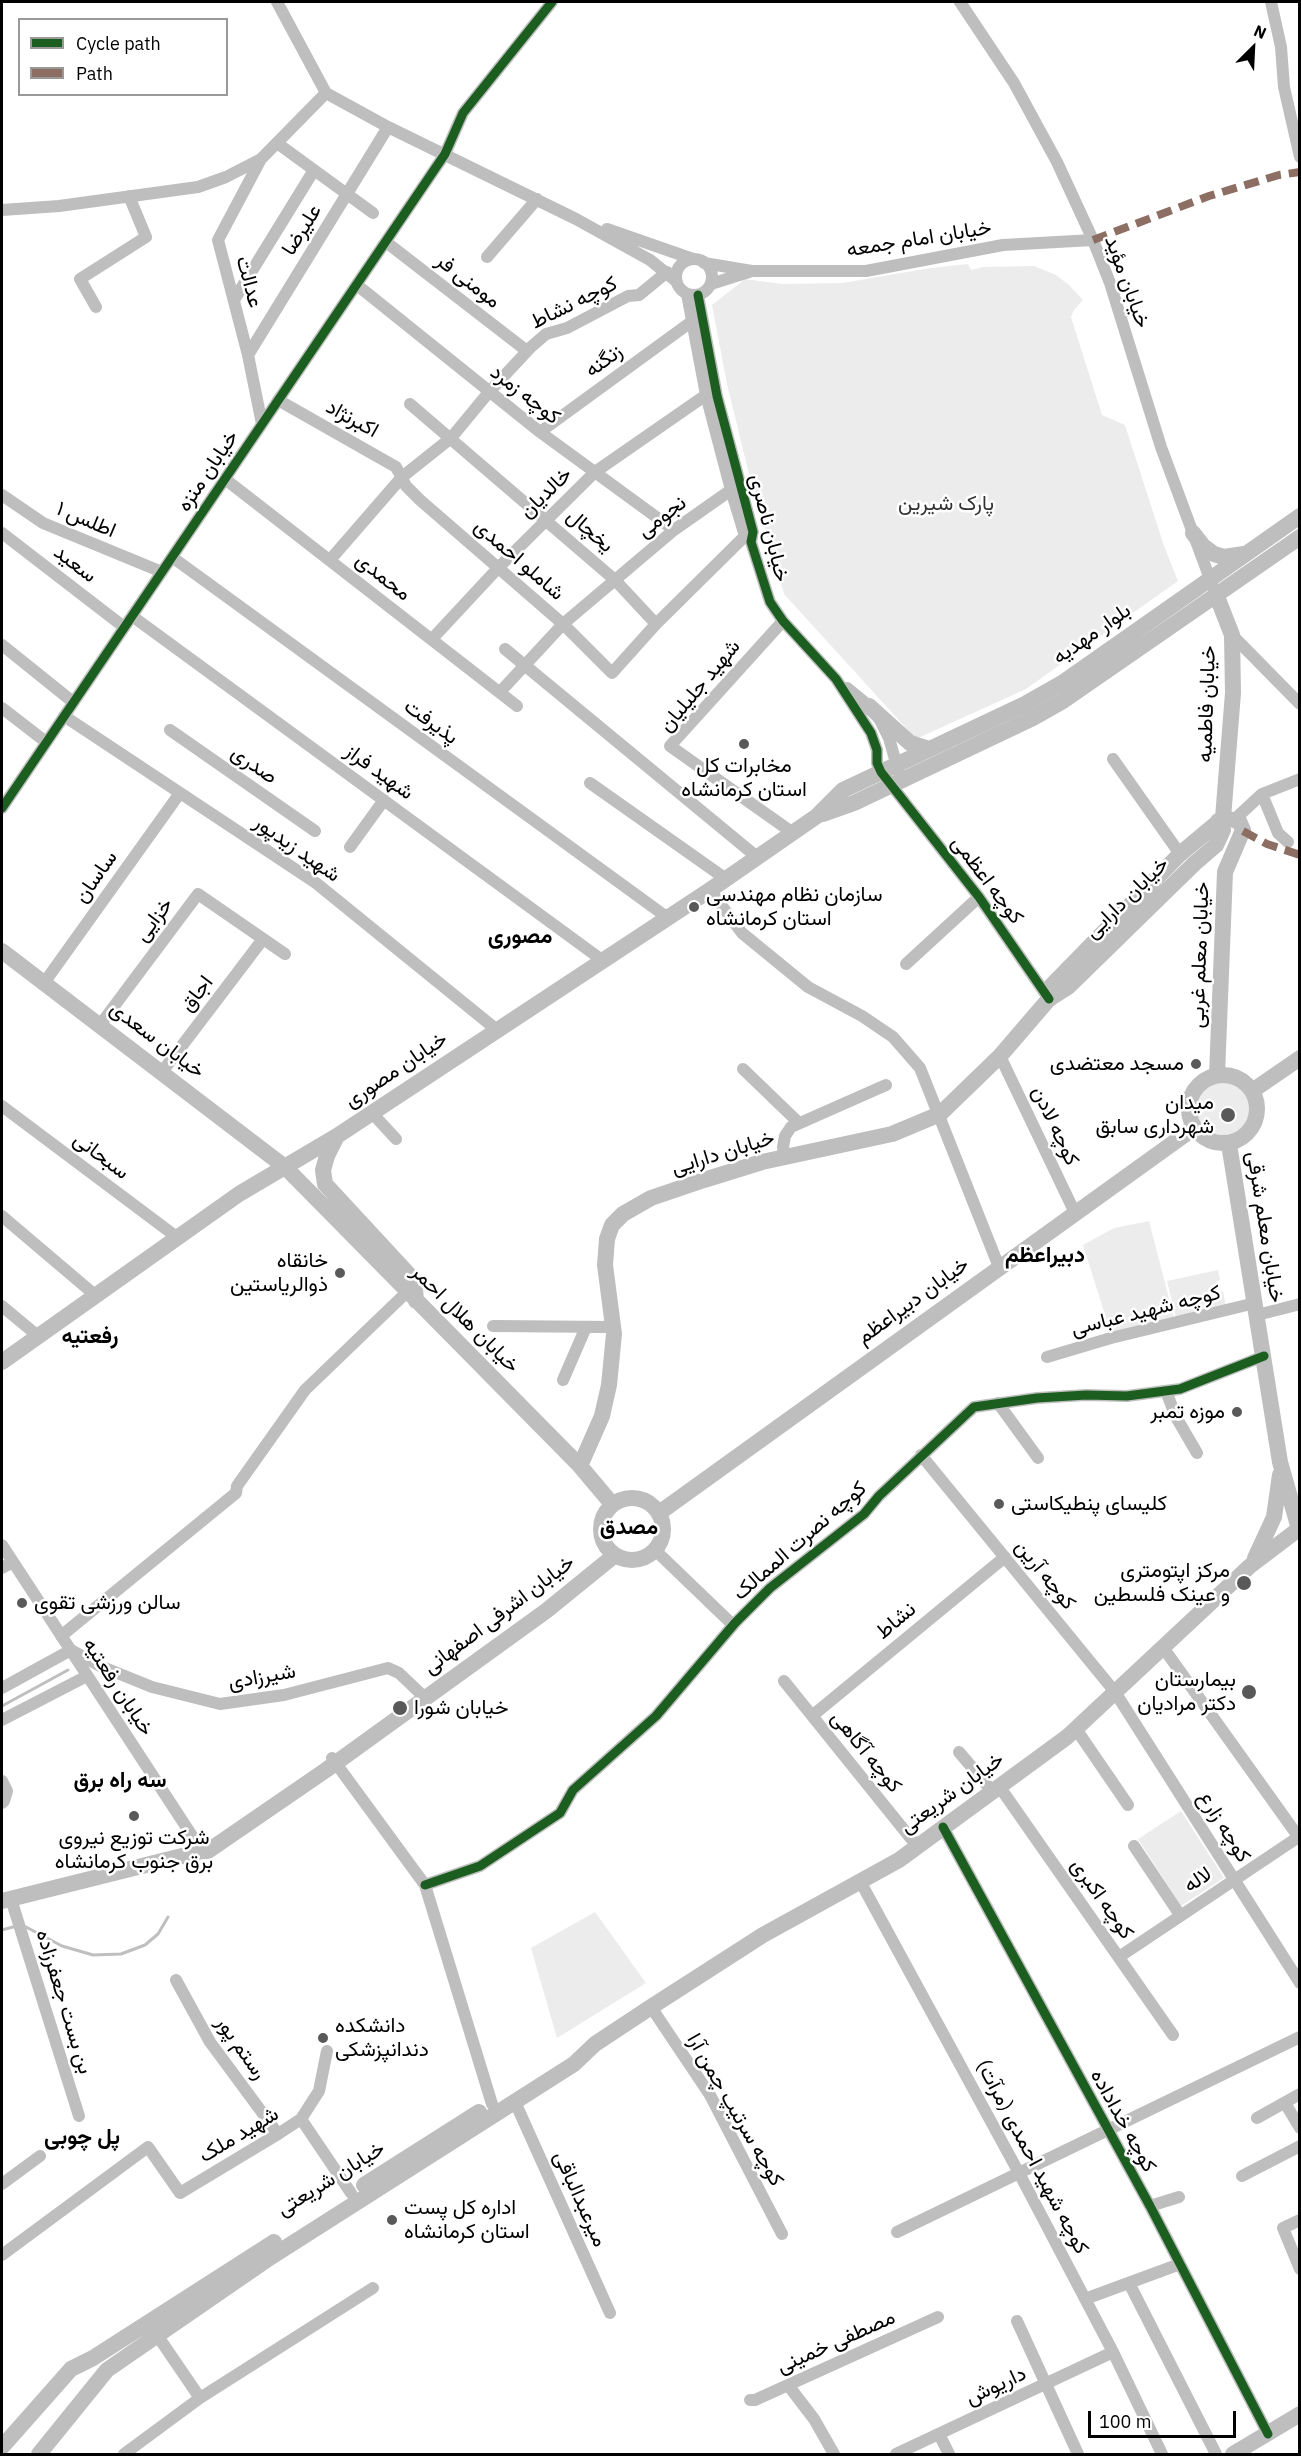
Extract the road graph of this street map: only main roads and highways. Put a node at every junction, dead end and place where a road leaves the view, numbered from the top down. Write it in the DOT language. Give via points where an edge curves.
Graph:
graph roads {
  1 [pos="1299,516"];
  2 [pos="1193,533"];
  3 [pos="1299,537"];
  4 [pos="1245,553"];
  5 [pos="1217,591"];
  6 [pos="869,706"];
  7 [pos="1029,711"];
  8 [pos="929,749"];
  9 [pos="893,775"];
  10 [pos="1225,819"];
  11 [pos="1184,850"];
  12 [pos="1200,859"];
  13 [pos="2,951"];
  14 [pos="1049,999"];
  15 [pos="1299,1058"];
  16 [pos="1218,1075"];
  17 [pos="1252,1091"];
  18 [pos="1194,1128"];
  19 [pos="337,1136"];
  20 [pos="1228,1144"];
  21 [pos="285,1167"];
  22 [pos="412,1297"];
  23 [pos="2,1362"];
  24 [pos="1280,1462"];
  25 [pos="580,1466"];
  26 [pos="612,1504"];
  27 [pos="659,1513"];
  28 [pos="1299,1528"];
  29 [pos="612,1553"];
  30 [pos="1250,1566"];
  31 [pos="334,1760"];
  32 [pos="6,1900"];
  33 [pos="595,2044"];
  34 [pos="51,2392"];
  35 [pos="72,2411"];
  36 [pos="1299,2414"];
  37 [pos="24,2424"];
  38 [pos="52,2442"];
  39 [pos="2,2447"];
  40 [pos="39,2454"];
  41 [pos="1233,2454"];
  1 -- 4 [label="main road, بلوار مهدیه"];
  2 -- 4 [label="main road" via="1214,554 1229,557"];
  3 -- 5 [label="main road, بلوار مهدیه"];
  4 -- 5 [label="main road, بلوار مهدیه"];
  5 -- 7 [label="main road, بلوار مهدیه" via="1063,701"];
  5 -- 10 [label="main road, خیابان فاطمیه" via="1232,636 1233,693"];
  6 -- 8 [label="main road" via="910,743"];
  7 -- 8 [label="main road, بلوار مهدیه"];
  7 -- 9 [label="main road, بلوار مهدیه"];
  8 -- 9 [label="main road, بلوار مهدیه"];
  9 -- 19 [label="main road, خیابان مصوری" via="854,803 817,816"];
  10 -- 11 [label="main road, خیابان دارایی"];
  10 -- 12 [label="main road, خیابان دارایی" via="1221,837"];
  10 -- 16 [label="main road, خیابان معلم غربی" via="1239,821 1243,830 1225,872"];
  11 -- 12 [label="main road" via="1194,845 1199,849"];
  11 -- 14 [label="main road, خیابان دارایی" via="1051,986"];
  12 -- 14 [label="main road, خیابان دارایی" via="1068,987"];
  13 -- 21 [label="main road, خیابان سعدی"];
  14 -- 25 [label="main road, خیابان دارایی" via="1000,1056 940,1114 892,1134 762,1162 651,1198 623,1214 612,1225 607,1239 605,1265 613,1356 602,1416"];
  15 -- 17 [label="main road"];
  16 -- 17 [label="main road" via="1237,1078"];
  16 -- 18 [label="main road" via="1199,1084 1193,1092 1188,1111"];
  17 -- 20 [label="main road" via="1257,1101 1255,1124 1239,1140"];
  18 -- 20 [label="main road" via="1209,1141"];
  18 -- 27 [label="main road, خیابان دبیراعظم"];
  19 -- 21 [label="main road, خیابان مصوری"];
  19 -- 22 [label="main road" via="323,1170 325,1184 411,1277 415,1288"];
  20 -- 24 [label="main road, خیابان معلم شرقی"];
  21 -- 22 [label="main road, خیابان هلال احمر"];
  21 -- 23 [label="main road, خیابان مصوری" via="239,1194"];
  22 -- 25 [label="main road, خیابان هلال احمر"];
  24 -- 28 [label="main road, خیابان معلم شرقی"];
  24 -- 30 [label="main road" via="1274,1517"];
  25 -- 26 [label="main road, خیابان هلال احمر"];
  26 -- 27 [label="main road" via="637,1497"];
  26 -- 29 [label="main road" via="605,1512 600,1531"];
  27 -- 29 [label="main road" via="663,1532 655,1550 632,1560"];
  28 -- 30 [label="main road, خیابان شریعتی"];
  29 -- 31 [label="main road, خیابان اشرفی اصفهانی"];
  29 -- 31 [label="main road, خیابان اشرفی اصفهانی" via="546,1611"];
  30 -- 33 [label="main road, خیابان شریعتی" via="1076,1729 899,1860 763,1935"];
  31 -- 32 [label="main road, خیابان اشرفی اصفهانی" via="202,1851"];
  33 -- 34 [label="main road, خیابان شریعتی" via="569,2055 71,2369"];
  33 -- 35 [label="main road, خیابان شریعتی" via="574,2064 271,2257 107,2370"];
  34 -- 35 [label="main road" via="50,2403 55,2410"];
  34 -- 37 [label="main road, خیابان شریعتی"];
  35 -- 38 [label="main road, خیابان شریعتی"];
  36 -- 41 [label="main road"];
  37 -- 38 [label="main road" via="45,2422 51,2427"];
  37 -- 39 [label="main road, خیابان شریعتی"];
  38 -- 40 [label="main road, خیابان شریعتی"];
}
